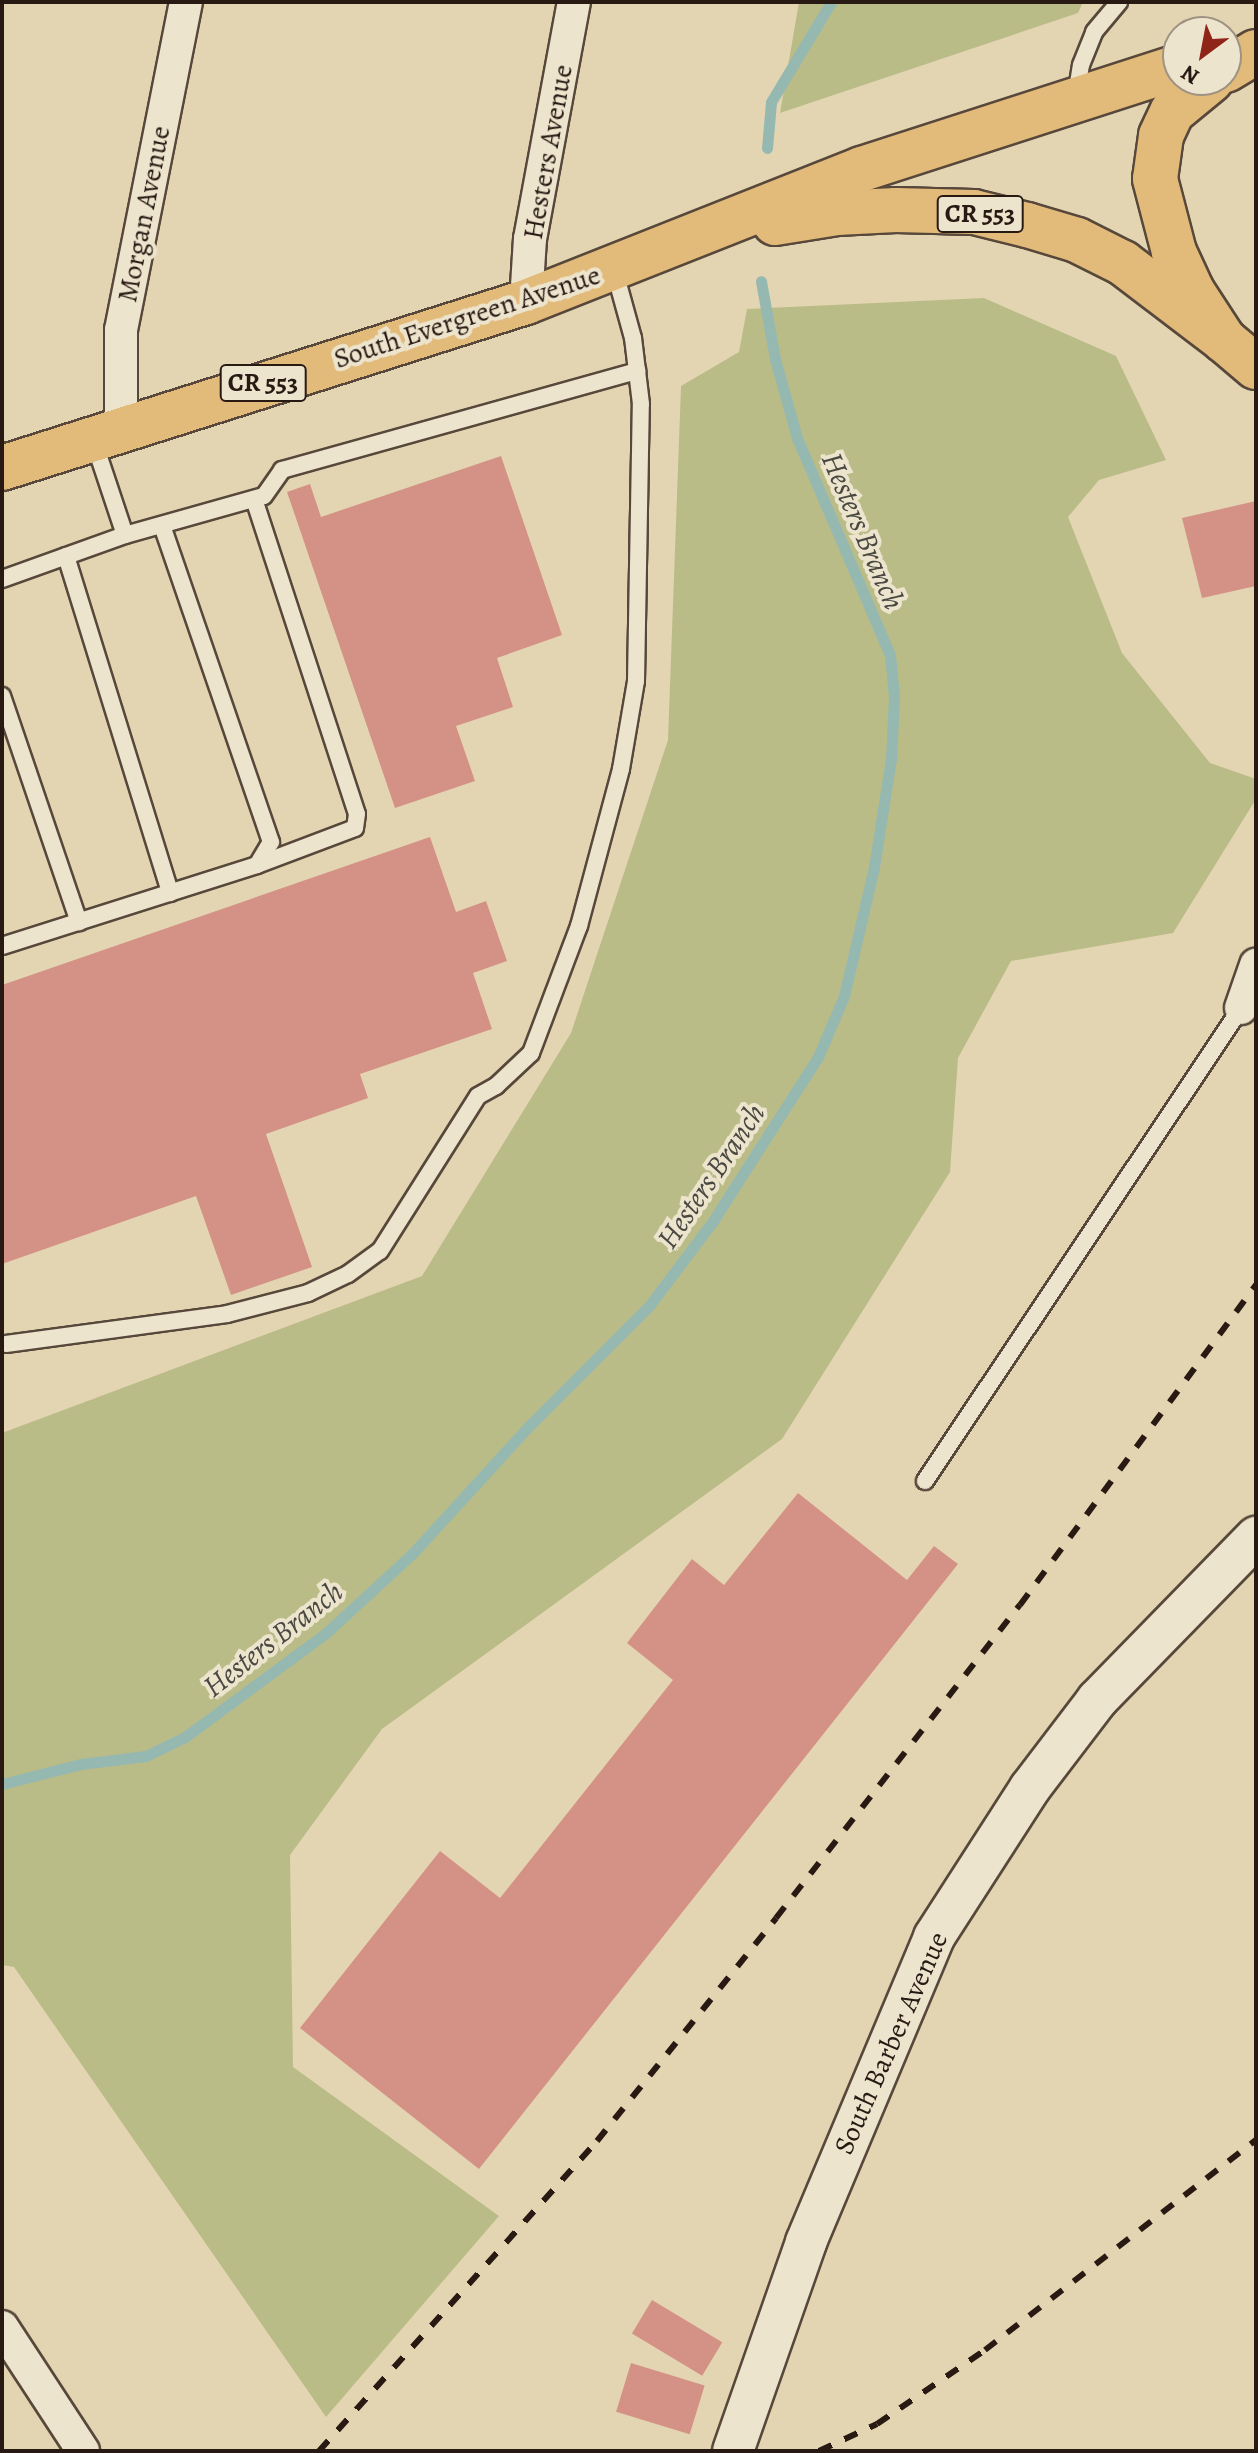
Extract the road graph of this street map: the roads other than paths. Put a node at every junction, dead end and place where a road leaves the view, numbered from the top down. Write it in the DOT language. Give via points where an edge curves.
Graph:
graph roads {
  1 [pos="186,2"];
  2 [pos="574,2"];
  3 [pos="1119,2"];
  4 [pos="1162,72"];
  5 [pos="1192,96"];
  6 [pos="1076,100"];
  7 [pos="703,233"];
  8 [pos="614,268"];
  9 [pos="526,302"];
  10 [pos="1247,361"];
  11 [pos="637,371"];
  12 [pos="107,433"];
  13 [pos="2,468"];
  14 [pos="254,499"];
  15 [pos="162,525"];
  16 [pos="125,535"];
  17 [pos="66,556"];
  18 [pos="2,579"];
  19 [pos="2,696"];
  20 [pos="257,865"];
  21 [pos="170,893"];
  22 [pos="79,922"];
  23 [pos="2,946"];
  24 [pos="1256,965"];
  25 [pos="1241,1008"];
  26 [pos="6,1344"];
  27 [pos="925,1481"];
  28 [pos="1256,1537"];
  29 [pos="2,2327"];
  30 [pos="83,2451"];
  31 [pos="733,2451"];
  1 -- 12 [label="street, Morgan Avenue" via="121,330"];
  2 -- 9 [label="street, Hesters Avenue" via="530,239"];
  3 -- 6 [label="lane" via="1094,32 1081,65"];
  4 -- 6 [label="main road, South Evergreen Avenue / CR 553"];
  5 -- 10 [label="main road" via="1172,112 1161,136 1155,179 1174,252 1192,291"];
  6 -- 7 [label="main road, South Evergreen Avenue / CR 553" via="862,169"];
  7 -- 8 [label="main road, South Evergreen Avenue / CR 553"];
  7 -- 10 [label="main road, South Evergreen Avenue / CR 553" via="837,213 974,212 1077,240 1123,263"];
  8 -- 9 [label="main road, South Evergreen Avenue / CR 553"];
  8 -- 11 [label="lane"];
  9 -- 12 [label="main road, South Evergreen Avenue / CR 553"];
  11 -- 14 [label="lane" via="282,470 264,496"];
  11 -- 26 [label="lane" via="641,464 636,681 621,769 579,926 531,1053 478,1096 380,1251 348,1274 308,1293 227,1314"];
  12 -- 13 [label="main road, South Evergreen Avenue / CR 553"];
  12 -- 16 [label="lane"];
  14 -- 15 [label="lane"];
  14 -- 20 [label="lane" via="357,814 355,828"];
  15 -- 16 [label="lane"];
  15 -- 20 [label="lane" via="271,842"];
  16 -- 17 [label="lane"];
  17 -- 18 [label="lane"];
  17 -- 21 [label="lane"];
  19 -- 22 [label="lane"];
  20 -- 21 [label="lane"];
  21 -- 22 [label="lane"];
  22 -- 23 [label="lane"];
  24 -- 25 [label="street"];
  25 -- 27 [label="lane"];
  28 -- 31 [label="street, South Barber Avenue" via="1097,1700 1030,1788 934,1937 806,2242"];
  29 -- 30 [label="street"];
}
